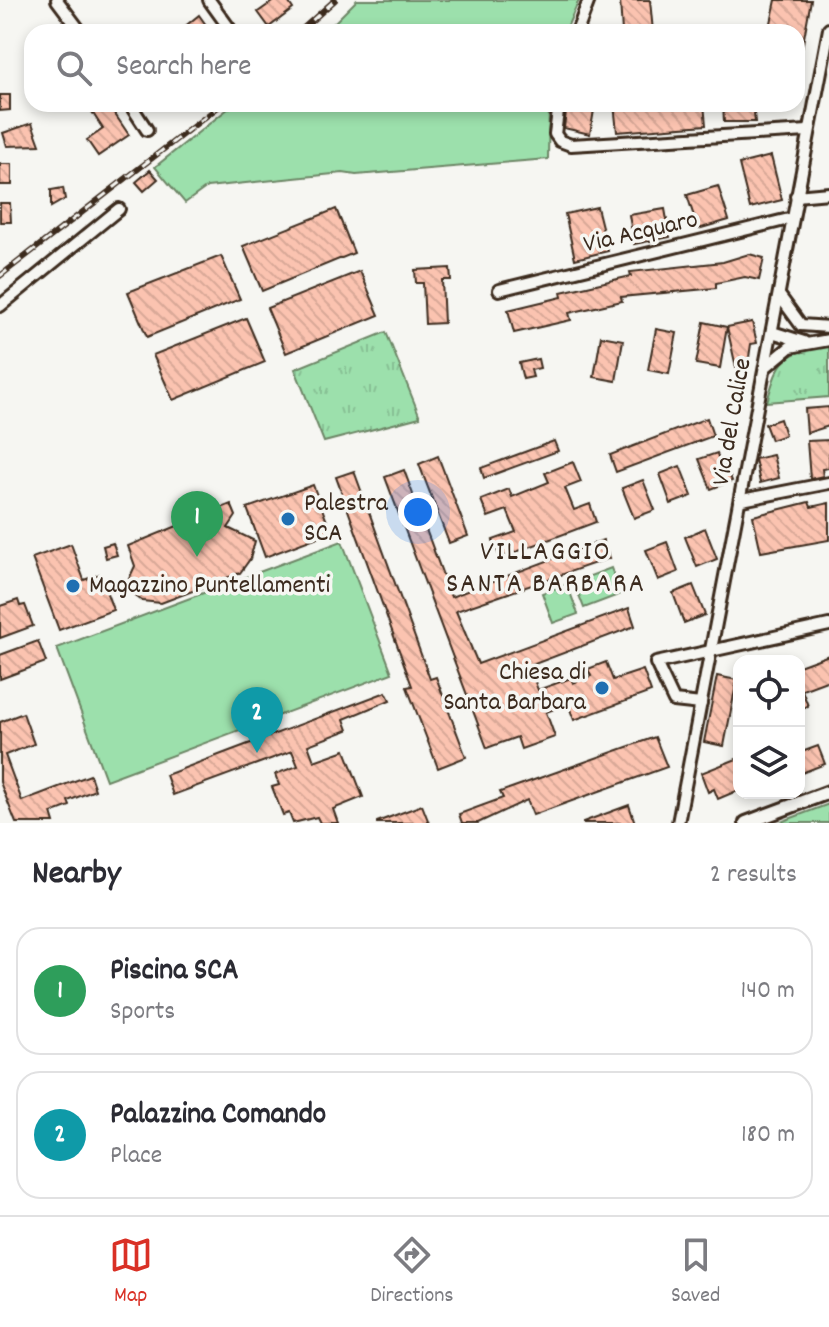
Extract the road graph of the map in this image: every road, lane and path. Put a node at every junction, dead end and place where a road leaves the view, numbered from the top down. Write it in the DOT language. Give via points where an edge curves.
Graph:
graph roads {
  1 [pos="57,0"];
  2 [pos="209,0"];
  3 [pos="589,0"];
  4 [pos="75,24"];
  5 [pos="226,24"];
  6 [pos="580,24"];
  7 [pos="829,29"];
  8 [pos="135,112"];
  9 [pos="558,112"];
  10 [pos="147,130"];
  11 [pos="808,131"];
  12 [pos="829,193"];
  13 [pos="796,196"];
  14 [pos="119,209"];
  15 [pos="793,218"];
  16 [pos="499,290"];
  17 [pos="778,293"];
  18 [pos="0,306"];
  19 [pos="801,325"];
  20 [pos="773,327"];
  21 [pos="829,327"];
  22 [pos="829,340"];
  23 [pos="806,342"];
  24 [pos="766,367"];
  25 [pos="829,483"];
  26 [pos="742,500"];
  27 [pos="829,625"];
  28 [pos="710,650"];
  29 [pos="701,704"];
  30 [pos="829,792"];
  31 [pos="678,823"];
  32 [pos="746,823"];
  1 -- 4 [label="street"];
  2 -- 5 [label="street"];
  3 -- 6 [label="street"];
  7 -- 11 [label="street, Via del Calice"];
  8 -- 10 [label="street"];
  9 -- 11 [label="street" via="555,134 571,145"];
  11 -- 13 [label="street, Via del Calice"];
  12 -- 13 [label="street"];
  13 -- 15 [label="street, Via del Calice"];
  14 -- 18 [label="street"];
  15 -- 16 [label="street, Via Acquaro"];
  15 -- 17 [label="street, Via del Calice"];
  17 -- 19 [label="street"];
  17 -- 20 [label="street, Via del Calice"];
  19 -- 20 [label="street"];
  19 -- 21 [label="street"];
  20 -- 23 [label="street"];
  20 -- 24 [label="street, Via del Calice"];
  22 -- 23 [label="street"];
  23 -- 24 [label="street" via="785,350"];
  24 -- 26 [label="street, Via del Calice"];
  25 -- 26 [label="street"];
  26 -- 28 [label="street, Via del Calice"];
  27 -- 28 [label="street"];
  28 -- 29 [label="street, Via del Calice"];
  28 -- 29 [label="street" via="656,663 674,701"];
  29 -- 31 [label="street, Via del Calice"];
  30 -- 32 [label="street"];
}
